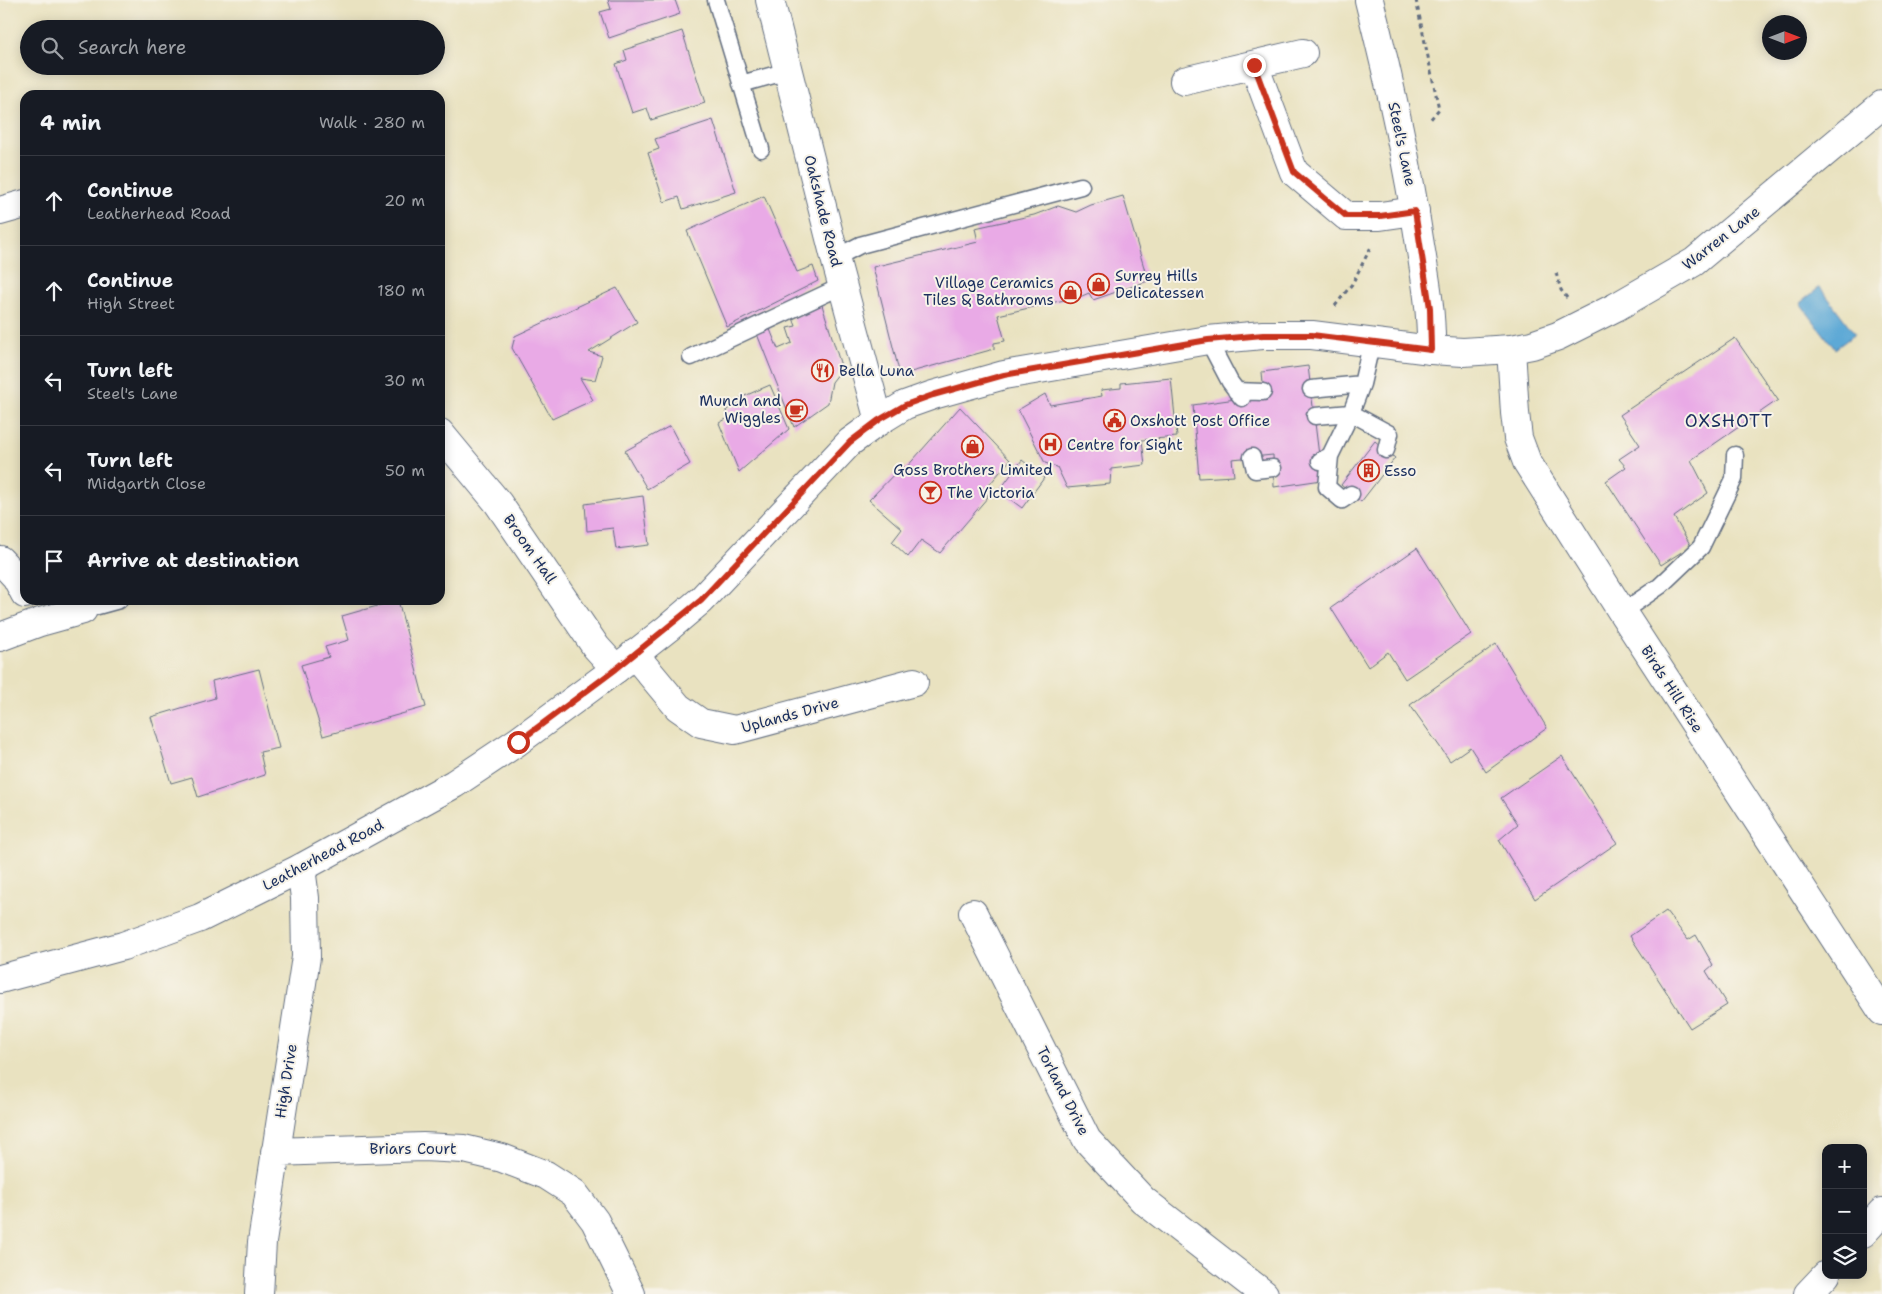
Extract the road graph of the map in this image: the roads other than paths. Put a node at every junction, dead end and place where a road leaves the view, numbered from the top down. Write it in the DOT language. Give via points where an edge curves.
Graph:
graph roads {
  1 [pos="716,0"];
  2 [pos="770,0"];
  3 [pos="1369,0"];
  4 [pos="1303,53"];
  5 [pos="1254,65"];
  6 [pos="788,71"];
  7 [pos="1184,81"];
  8 [pos="741,84"];
  9 [pos="1882,105"];
  10 [pos="761,149"];
  11 [pos="1081,186"];
  12 [pos="20,205"];
  13 [pos="0,211"];
  14 [pos="1415,211"];
  15 [pos="834,258"];
  16 [pos="842,286"];
  17 [pos="1208,340"];
  18 [pos="1372,341"];
  19 [pos="1511,349"];
  20 [pos="1431,350"];
  21 [pos="691,357"];
  22 [pos="1362,384"];
  23 [pos="1311,389"];
  24 [pos="1263,392"];
  25 [pos="1351,413"];
  26 [pos="1314,416"];
  27 [pos="879,420"];
  28 [pos="445,439"];
  29 [pos="1386,450"];
  30 [pos="1735,455"];
  31 [pos="1252,457"];
  32 [pos="1273,468"];
  33 [pos="1351,494"];
  34 [pos="0,560"];
  35 [pos="20,585"];
  36 [pos="101,605"];
  37 [pos="83,610"];
  38 [pos="34,611"];
  39 [pos="1622,612"];
  40 [pos="0,637"];
  41 [pos="625,662"];
  42 [pos="914,682"];
  43 [pos="301,868"];
  44 [pos="973,913"];
  45 [pos="0,979"];
  46 [pos="1882,1011"];
  47 [pos="275,1152"];
  48 [pos="1882,1212"];
  49 [pos="1867,1229"];
  50 [pos="1822,1279"];
  51 [pos="259,1294"];
  52 [pos="632,1294"];
  53 [pos="1264,1294"];
  54 [pos="1808,1294"];
  1 -- 8 [label="lane"];
  2 -- 6 [label="street, Oakshade Road"];
  3 -- 14 [label="street, Steel's Lane"];
  4 -- 5 [label="street"];
  5 -- 7 [label="street"];
  5 -- 14 [label="street" via="1294,172 1346,216"];
  6 -- 8 [label="lane"];
  6 -- 15 [label="street, Oakshade Road"];
  8 -- 10 [label="lane"];
  9 -- 19 [label="street, Warren Lane" via="1694,262 1558,336"];
  11 -- 15 [label="lane" via="860,245"];
  12 -- 13 [label="street"];
  14 -- 20 [label="street, Steel's Lane" via="1430,308"];
  15 -- 16 [label="street, Oakshade Road"];
  16 -- 21 [label="lane"];
  16 -- 27 [label="street, Oakshade Road"];
  17 -- 18 [label="street, Warren Lane" via="1312,335"];
  17 -- 24 [label="lane" via="1239,394"];
  17 -- 27 [label="street, Warren Lane" via="1004,375 923,398"];
  18 -- 20 [label="street, Warren Lane"];
  18 -- 22 [label="lane"];
  19 -- 20 [label="street, Warren Lane"];
  19 -- 39 [label="street, Birds Hill Rise" via="1518,438 1527,462"];
  22 -- 23 [label="lane"];
  22 -- 25 [label="lane"];
  25 -- 26 [label="lane"];
  25 -- 29 [label="lane" via="1390,434"];
  25 -- 33 [label="lane" via="1325,458 1327,487 1342,500"];
  27 -- 41 [label="street, Leatherhead Road" via="843,450 701,600"];
  28 -- 41 [label="street, Broom Hall" via="498,503 596,647"];
  30 -- 39 [label="lane" via="1734,479 1702,547 1660,586"];
  31 -- 32 [label="lane" via="1255,470"];
  34 -- 35 [label="street"];
  36 -- 37 [label="lane"];
  37 -- 38 [label="street"];
  38 -- 40 [label="street"];
  39 -- 46 [label="street, Birds Hill Rise"];
  41 -- 42 [label="street, Uplands Drive" via="701,723 735,730"];
  41 -- 43 [label="street, Leatherhead Road" via="518,742 454,784"];
  43 -- 45 [label="street, Leatherhead Road" via="200,918 123,946"];
  43 -- 47 [label="street, High Drive" via="306,957"];
  44 -- 53 [label="street, Torland Drive" via="1087,1140 1143,1200"];
  47 -- 51 [label="street, High Drive" via="262,1242"];
  47 -- 52 [label="street, Briars Court" via="423,1147 464,1149 502,1158 546,1175 574,1193 595,1221"];
  48 -- 49 [label="street"];
  50 -- 54 [label="street"];
}
